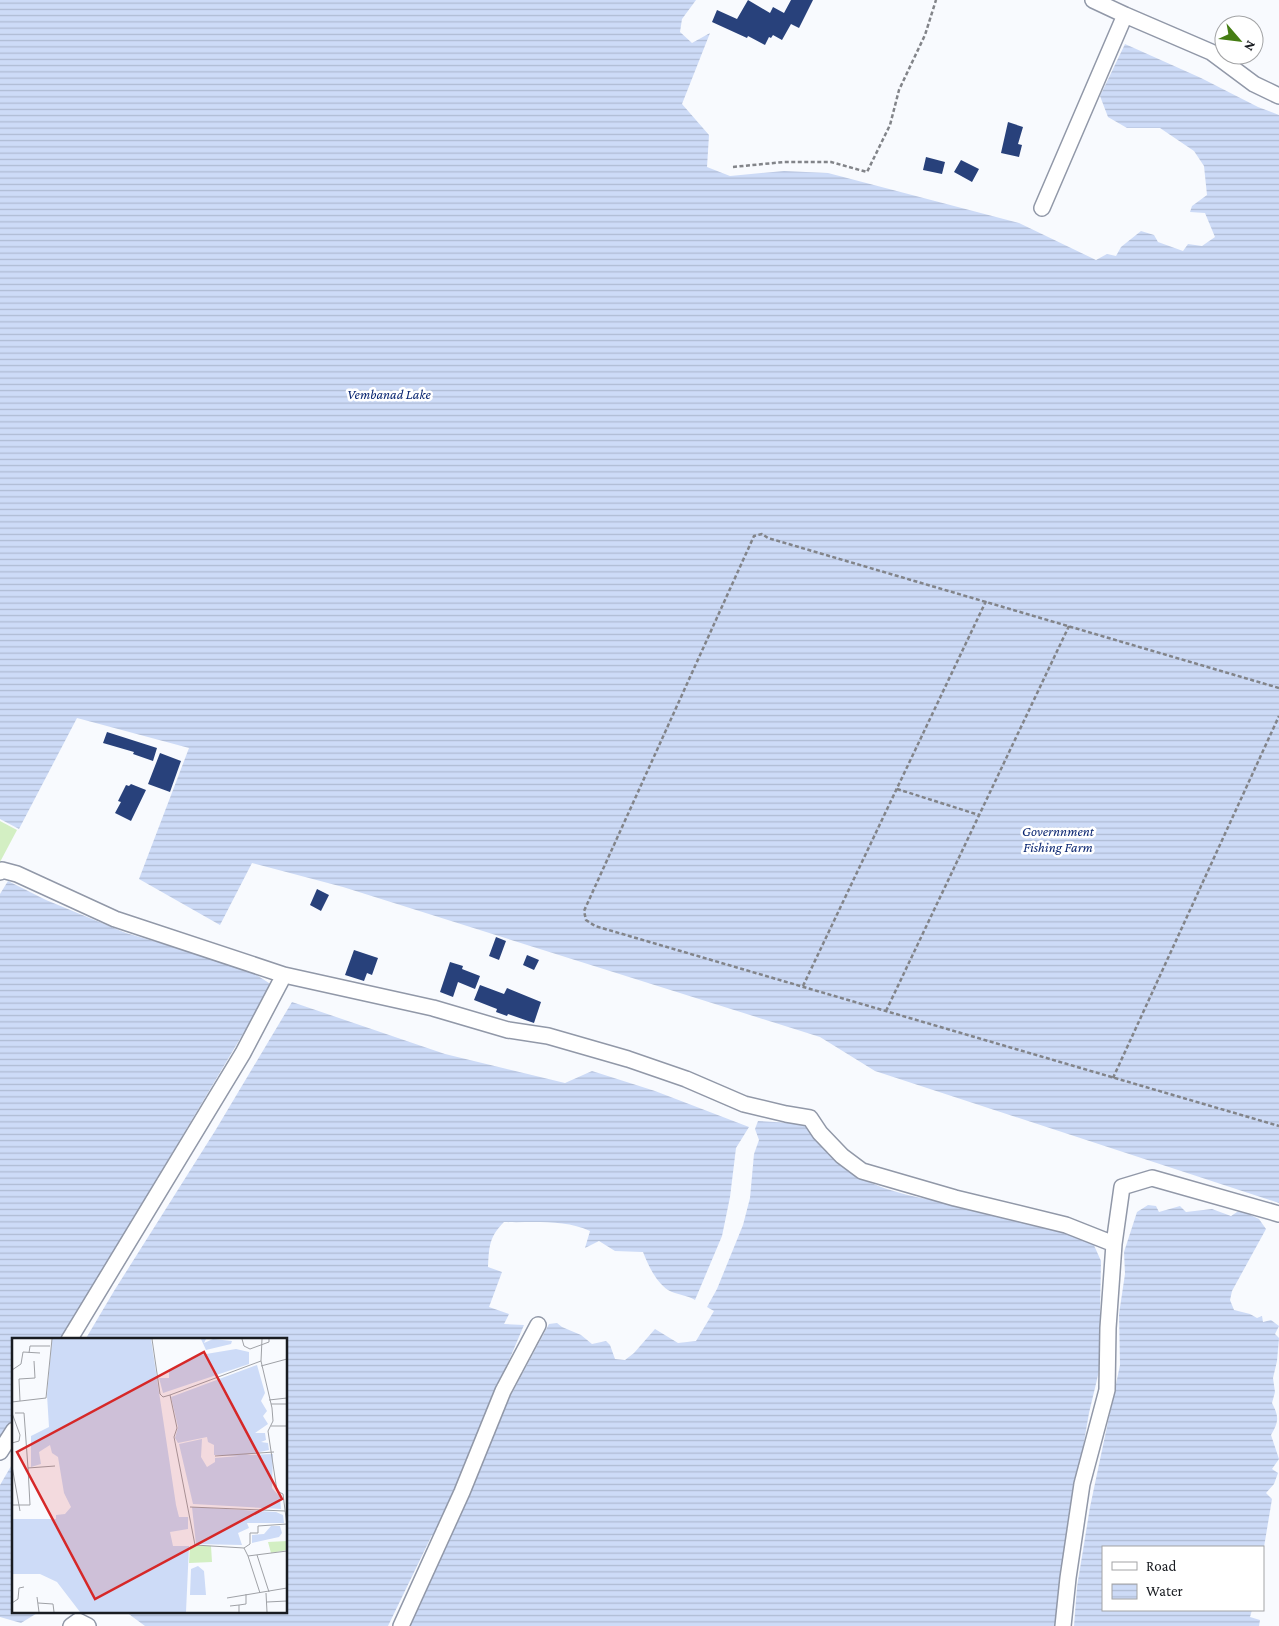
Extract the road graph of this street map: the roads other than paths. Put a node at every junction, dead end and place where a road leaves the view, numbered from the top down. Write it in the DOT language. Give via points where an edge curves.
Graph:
graph roads {
  1 [pos="1093,0"];
  2 [pos="1118,8"];
  3 [pos="1279,96"];
  4 [pos="1042,208"];
  5 [pos="0,872"];
  6 [pos="284,975"];
  7 [pos="1279,1214"];
  8 [pos="1114,1244"];
  9 [pos="538,1325"];
  10 [pos="70,1338"];
  11 [pos="12,1433"];
  12 [pos="0,1452"];
  13 [pos="71,1626"];
  14 [pos="88,1626"];
  15 [pos="401,1626"];
  16 [pos="1063,1626"];
  1 -- 2 [label="street"];
  2 -- 3 [label="street" via="1211,52 1254,84"];
  2 -- 4 [label="street"];
  5 -- 6 [label="street" via="17,874 114,919"];
  6 -- 8 [label="street" via="433,1008 508,1030 548,1036 628,1059 744,1104 810,1118 820,1134 862,1172 1066,1225"];
  6 -- 10 [label="street" via="243,1053"];
  7 -- 8 [label="street" via="1152,1178 1122,1187"];
  8 -- 16 [label="street" via="1107,1390 1082,1484"];
  9 -- 15 [label="street" via="503,1391 462,1492"];
  11 -- 12 [label="street"];
  13 -- 14 [label="street" via="78,1621"];
}
